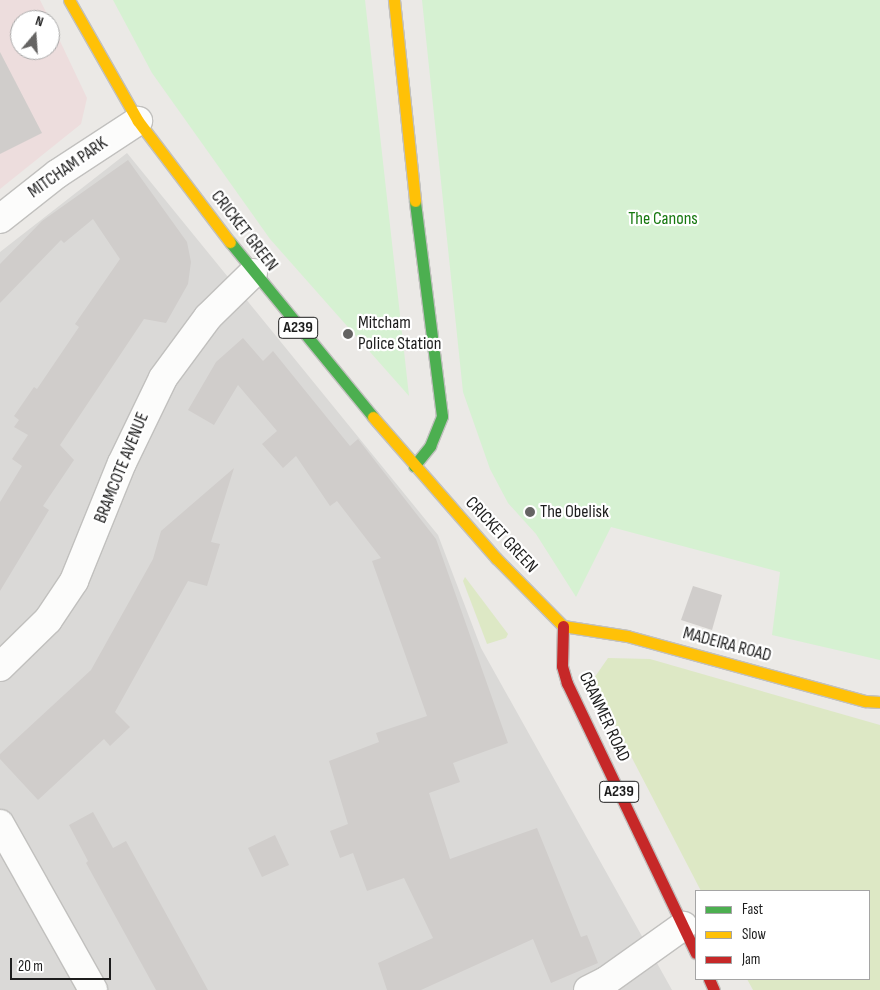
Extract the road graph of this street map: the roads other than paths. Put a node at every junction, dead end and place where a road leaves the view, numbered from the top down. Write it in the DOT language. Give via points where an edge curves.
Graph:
graph roads {
  1 [pos="69,0"];
  2 [pos="394,0"];
  3 [pos="138,121"];
  4 [pos="0,219"];
  5 [pos="253,273"];
  6 [pos="414,466"];
  7 [pos="563,626"];
  8 [pos="0,667"];
  9 [pos="880,702"];
  10 [pos="0,824"];
  11 [pos="683,926"];
  12 [pos="695,951"];
  13 [pos="93,990"];
  14 [pos="588,990"];
  1 -- 3 [label="main road, CRICKET GREEN / A239"];
  2 -- 6 [label="main road" via="418,236 442,416 430,446"];
  3 -- 4 [label="street, MITCHAM PARK" via="57,174"];
  3 -- 5 [label="main road, CRICKET GREEN / A239"];
  5 -- 6 [label="main road, CRICKET GREEN / A239"];
  5 -- 8 [label="street, BRAMCOTE AVENUE" via="208,317 163,378 122,463 74,581 43,626"];
  6 -- 7 [label="main road, CRICKET GREEN / A239" via="496,558"];
  7 -- 9 [label="main road, MADEIRA ROAD" via="627,636 864,701"];
  7 -- 11 [label="main road, CRANMER ROAD / A239" via="562,666 567,683"];
  10 -- 13 [label="street"];
  11 -- 12 [label="main road, CRANMER ROAD / A239"];
  11 -- 14 [label="street" via="606,981"];
}
